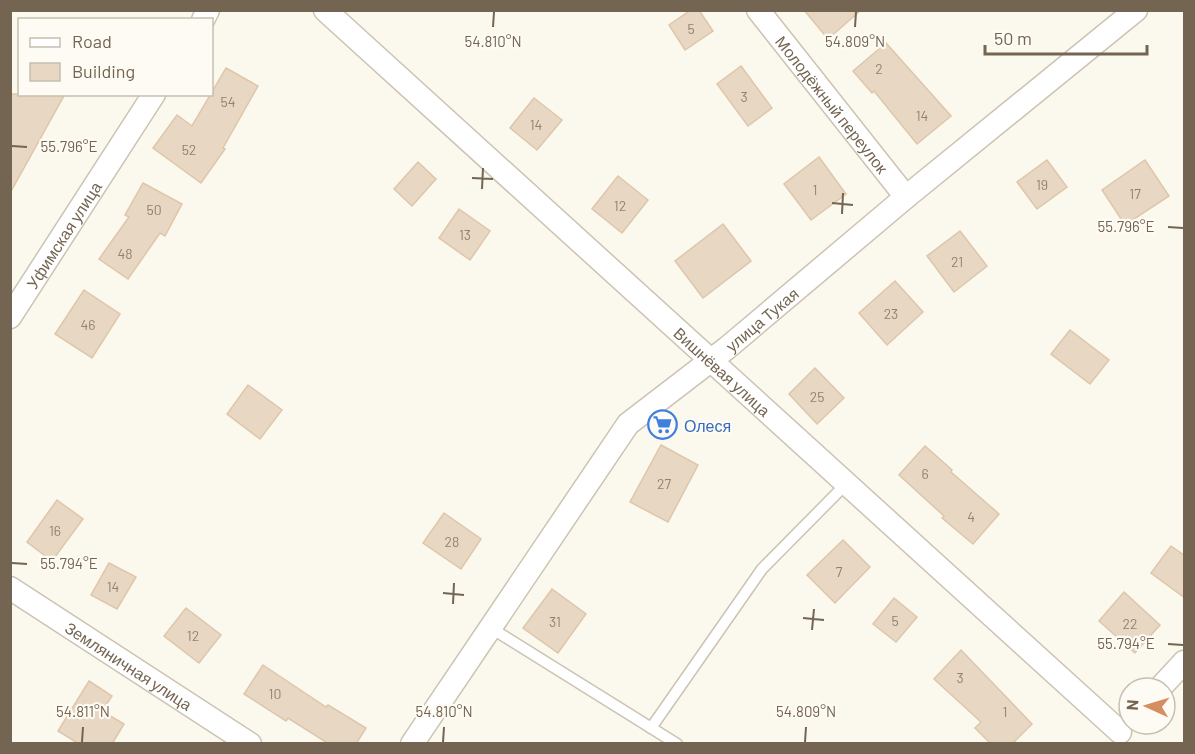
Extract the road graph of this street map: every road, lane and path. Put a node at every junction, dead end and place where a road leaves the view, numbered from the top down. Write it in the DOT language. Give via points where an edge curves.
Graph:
graph roads {
  1 [pos="326,10"];
  2 [pos="758,10"];
  3 [pos="1136,10"];
  4 [pos="153,96"];
  5 [pos="906,197"];
  6 [pos="10,317"];
  7 [pos="710,360"];
  8 [pos="846,484"];
  9 [pos="10,588"];
  10 [pos="491,628"];
  11 [pos="1185,662"];
  12 [pos="1172,676"];
  13 [pos="651,728"];
  14 [pos="1117,731"];
  15 [pos="250,744"];
  16 [pos="412,744"];
  17 [pos="677,744"];
  1 -- 7 [label="street, Вишнёвая улица"];
  2 -- 5 [label="street, Молодёжный переулок"];
  3 -- 5 [label="street, улица Тукая"];
  4 -- 6 [label="street, Уфимская улица"];
  5 -- 7 [label="street, улица Тукая"];
  7 -- 8 [label="street, Вишнёвая улица"];
  7 -- 10 [label="street, улица Тукая" via="628,424"];
  8 -- 13 [label="lane" via="762,569"];
  8 -- 14 [label="street, Вишнёвая улица"];
  9 -- 15 [label="street, Земляничная улица"];
  10 -- 13 [label="lane"];
  10 -- 16 [label="street, улица Тукая"];
  11 -- 12 [label="street"];
  13 -- 17 [label="lane"];
}
